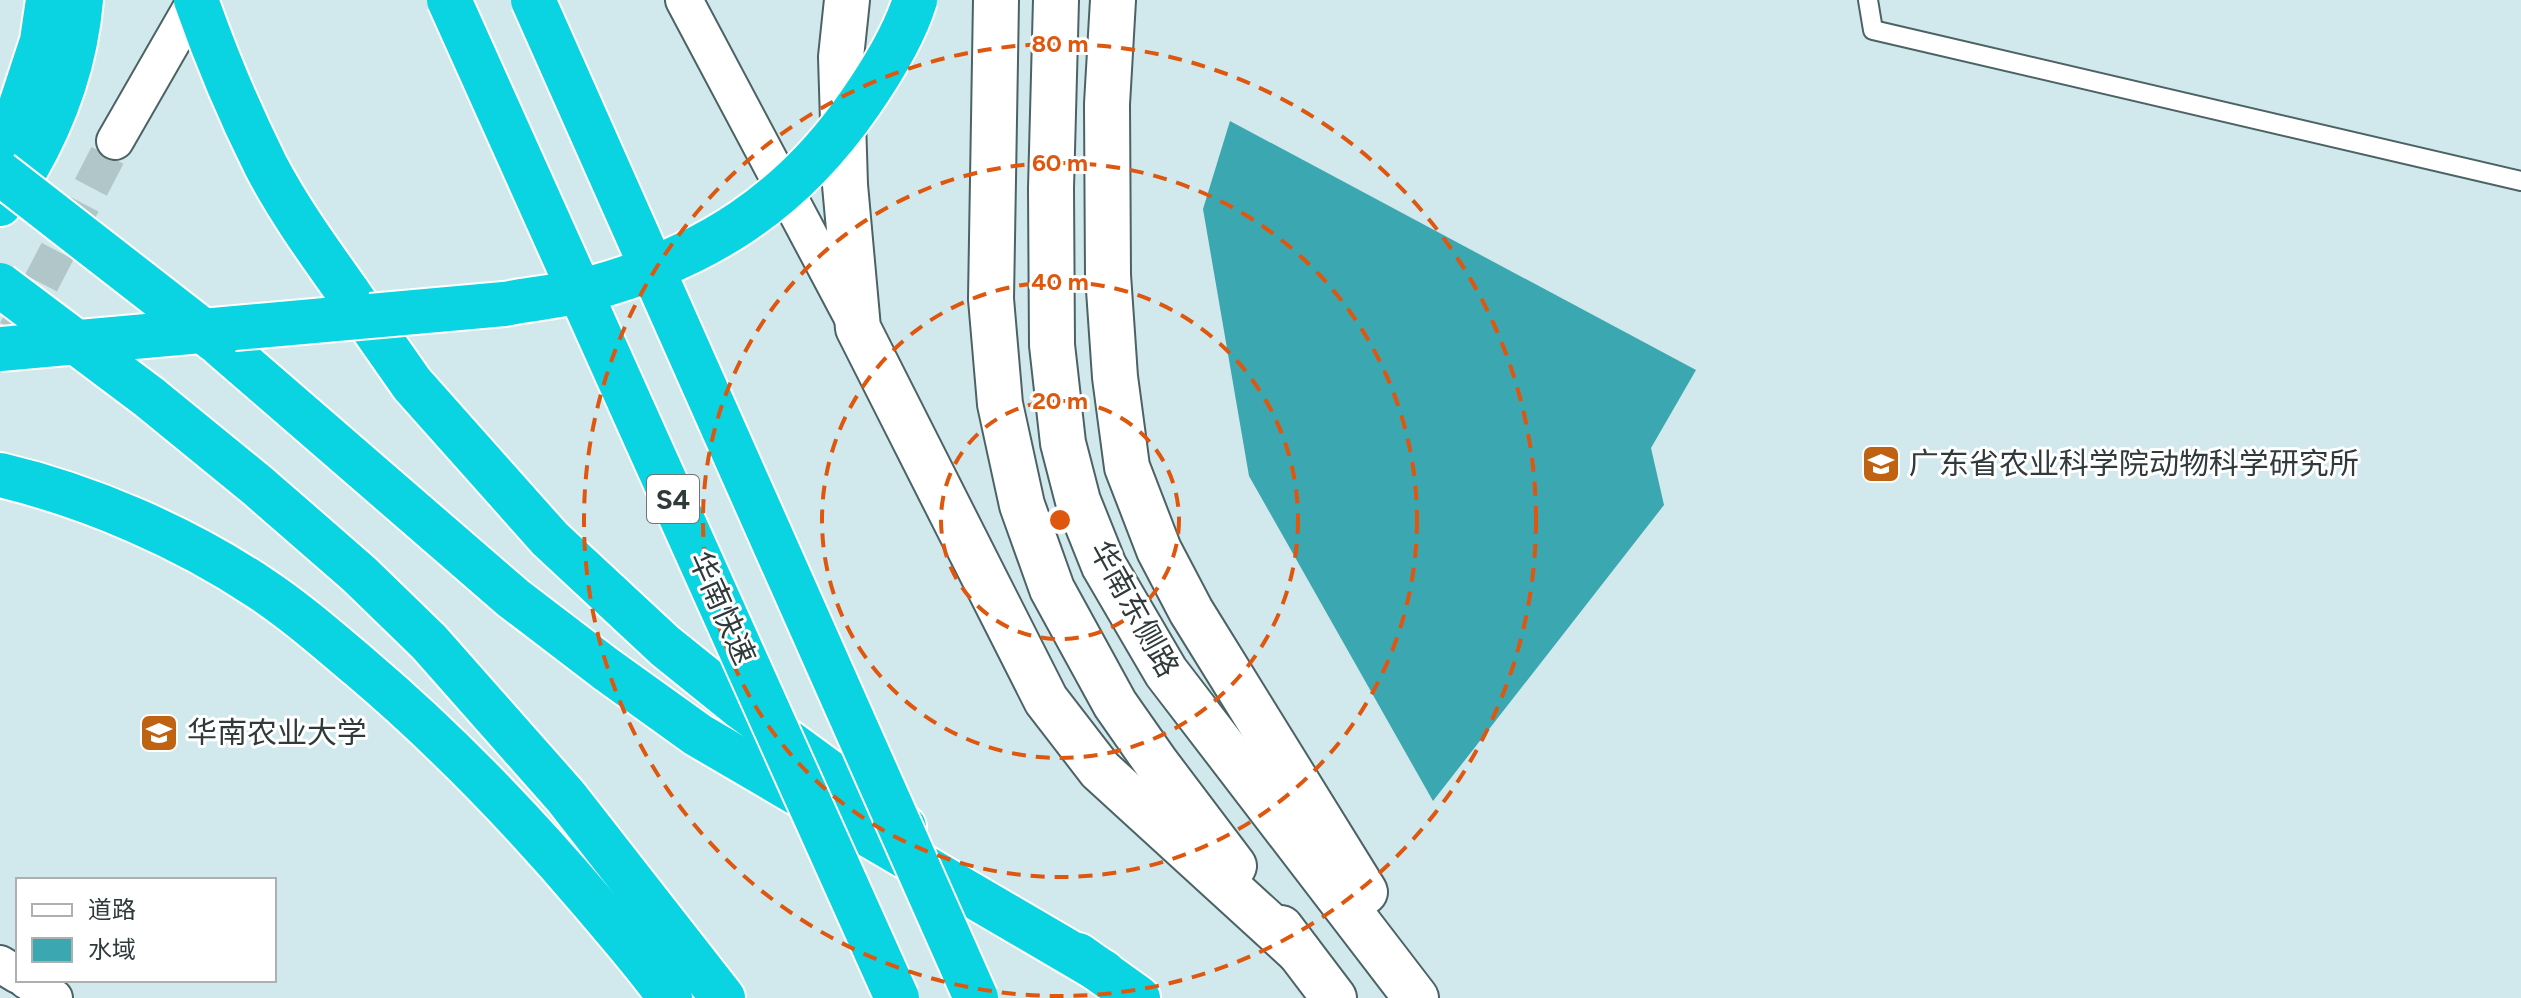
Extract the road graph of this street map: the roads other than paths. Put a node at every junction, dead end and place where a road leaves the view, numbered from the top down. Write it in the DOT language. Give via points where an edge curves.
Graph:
graph roads {
  1 [pos="48,0"];
  2 [pos="81,0"];
  3 [pos="196,0"];
  4 [pos="449,0"];
  5 [pos="533,0"];
  6 [pos="684,0"];
  7 [pos="847,0"];
  8 [pos="915,0"];
  9 [pos="996,0"];
  10 [pos="1056,0"];
  11 [pos="1113,0"];
  12 [pos="1868,0"];
  13 [pos="0,141"];
  14 [pos="115,141"];
  15 [pos="0,173"];
  16 [pos="2521,181"];
  17 [pos="0,204"];
  18 [pos="0,285"];
  19 [pos="858,328"];
  20 [pos="0,349"];
  21 [pos="0,475"];
  22 [pos="1298,951"];
  23 [pos="1103,972"];
  24 [pos="29,982"];
  25 [pos="54,998"];
  26 [pos="670,998"];
  27 [pos="723,998"];
  28 [pos="897,998"];
  29 [pos="976,998"];
  30 [pos="1138,998"];
  31 [pos="1334,998"];
  32 [pos="1416,998"];
  33 [pos="1427,998"];
  1 -- 13 [label="highway" via="42,41 20,108"];
  2 -- 17 [label="highway" via="79,31 60,98 25,171"];
  3 -- 14 [label="street"];
  3 -- 23 [label="highway, bridge" via="235,100 302,227 412,384 550,539 665,646 742,708"];
  4 -- 28 [label="highway, 华南快速 / S4, bridge"];
  5 -- 29 [label="highway, S4, bridge"];
  6 -- 19 [label="street"];
  7 -- 19 [label="street" via="841,57 845,185"];
  8 -- 20 [label="highway, bridge" via="879,75 792,184 729,232 662,266 587,289 504,304"];
  9 -- 22 [label="street, 华南东侧路" via="991,299 1000,404 1022,505 1052,589 1115,704"];
  10 -- 32 [label="street, 华南东侧路" via="1052,345 1063,443 1078,501 1104,566 1166,672"];
  11 -- 33 [label="street" via="1107,104 1108,275 1127,467 1159,550 1191,611"];
  12 -- 16 [label="lane" via="1873,30"];
  15 -- 23 [label="highway, bridge" via="221,345 513,598 675,719"];
  18 -- 27 [label="highway, bridge" via="258,486 429,642 566,797"];
  19 -- 22 [label="street" via="1046,700 1100,770"];
  21 -- 26 [label="highway" via="100,506 186,545 260,588 329,640 505,803"];
  22 -- 31 [label="street, 华南东侧路"];
  23 -- 30 [label="highway"];
  24 -- 25 [label="street"];
}
